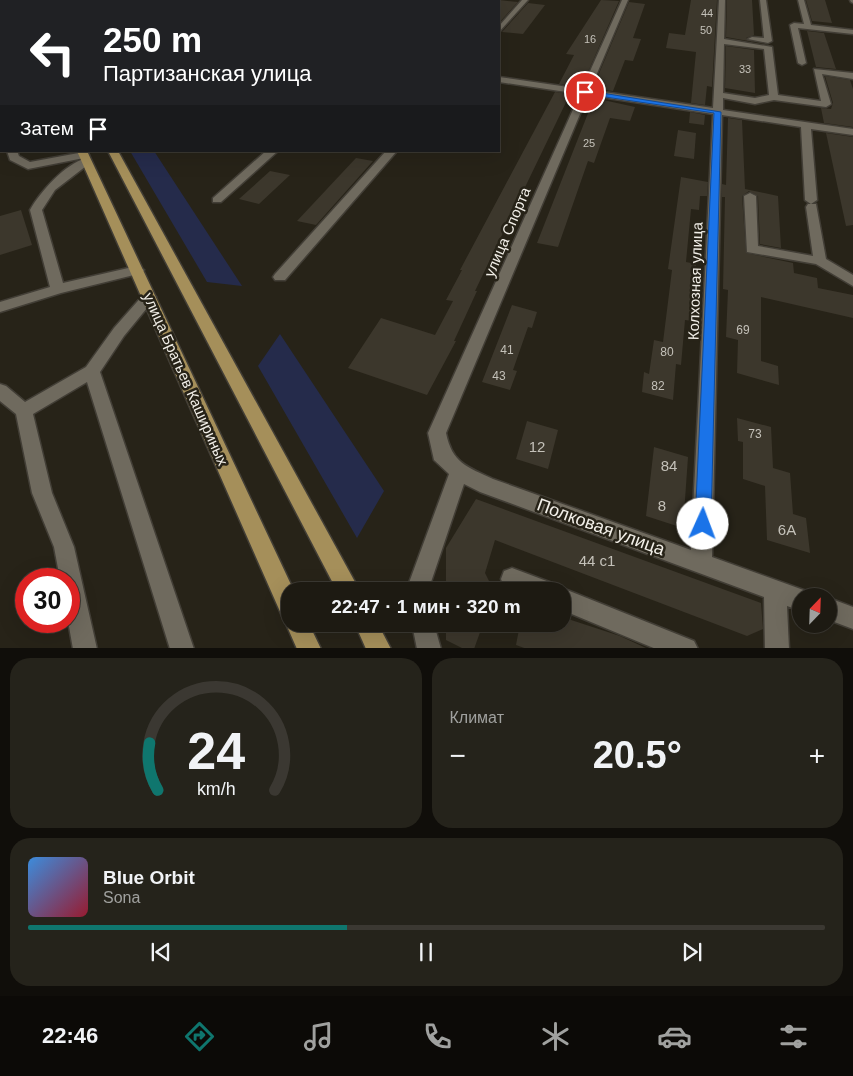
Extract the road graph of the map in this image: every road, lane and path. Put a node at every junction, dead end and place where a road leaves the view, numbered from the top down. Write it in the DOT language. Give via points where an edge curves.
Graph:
graph roads {
  1 [pos="524,0"];
  2 [pos="625,0"];
  3 [pos="722,0"];
  4 [pos="763,0"];
  5 [pos="801,0"];
  6 [pos="808,26"];
  7 [pos="500,29"];
  8 [pos="853,32"];
  9 [pos="746,38"];
  10 [pos="720,41"];
  11 [pos="802,63"];
  12 [pos="853,76"];
  13 [pos="500,79"];
  14 [pos="585,92"];
  15 [pos="718,96"];
  16 [pos="774,97"];
  17 [pos="718,112"];
  18 [pos="806,125"];
  19 [pos="853,132"];
  20 [pos="12,152"];
  21 [pos="114,152"];
  22 [pos="272,152"];
  23 [pos="391,152"];
  24 [pos="84,156"];
  25 [pos="750,196"];
  26 [pos="216,200"];
  27 [pos="820,261"];
  28 [pos="136,270"];
  29 [pos="280,277"];
  30 [pos="853,281"];
  31 [pos="58,289"];
  32 [pos="149,297"];
  33 [pos="0,307"];
  34 [pos="92,371"];
  35 [pos="0,391"];
  36 [pos="24,411"];
  37 [pos="459,472"];
  38 [pos="701,564"];
  39 [pos="512,579"];
  40 [pos="344,582"];
  41 [pos="420,582"];
  42 [pos="520,582"];
  43 [pos="281,588"];
  44 [pos="775,590"];
  45 [pos="792,597"];
  46 [pos="571,603"];
  47 [pos="838,612"];
  48 [pos="853,618"];
  49 [pos="301,632"];
  50 [pos="371,632"];
  51 [pos="425,632"];
  52 [pos="85,648"];
  53 [pos="182,648"];
  54 [pos="308,648"];
  55 [pos="380,648"];
  56 [pos="429,648"];
  57 [pos="686,648"];
  58 [pos="777,648"];
  1 -- 7 [label="street"];
  2 -- 14 [label="street, улица Спорта"];
  3 -- 10 [label="street, Колхозная улица"];
  4 -- 9 [label="street" via="768,41"];
  5 -- 6 [label="street"];
  6 -- 8 [label="street"];
  6 -- 11 [label="street" via="794,25"];
  10 -- 15 [label="street, Колхозная улица"];
  10 -- 16 [label="street" via="768,47"];
  12 -- 16 [label="street" via="817,71 826,104"];
  13 -- 14 [label="street"];
  14 -- 17 [label="street"];
  14 -- 37 [label="street, улица Спорта" via="437,433 441,454"];
  15 -- 16 [label="street" via="755,101"];
  15 -- 17 [label="street, Колхозная улица"];
  17 -- 18 [label="street"];
  17 -- 38 [label="street, Колхозная улица"];
  18 -- 19 [label="street"];
  18 -- 27 [label="street"];
  20 -- 24 [label="street" via="14,158 28,166"];
  21 -- 40 [label="main road"];
  22 -- 26 [label="street"];
  23 -- 29 [label="street"];
  24 -- 28 [label="main road, улица Братьев Кашириных"];
  24 -- 31 [label="street" via="42,196 36,210"];
  25 -- 27 [label="street" via="752,249"];
  27 -- 30 [label="street"];
  28 -- 31 [label="street"];
  28 -- 32 [label="main road, улица Братьев Кашириных"];
  31 -- 33 [label="street"];
  32 -- 34 [label="street"];
  32 -- 43 [label="main road, улица Братьев Кашириных"];
  34 -- 36 [label="street"];
  34 -- 53 [label="street"];
  35 -- 36 [label="street"];
  36 -- 52 [label="street" via="42,493 64,547"];
  37 -- 38 [label="street, Полковая улица" via="487,486"];
  37 -- 41 [label="street"];
  38 -- 44 [label="street, Полковая улица"];
  39 -- 42 [label="street"];
  44 -- 45 [label="street, Полковая улица"];
  44 -- 58 [label="street"];
  46 -- 57 [label="street"];
  47 -- 48 [label="street"];
  49 -- 54 [label="main road"];
  50 -- 55 [label="main road"];
  51 -- 56 [label="street"];
}
